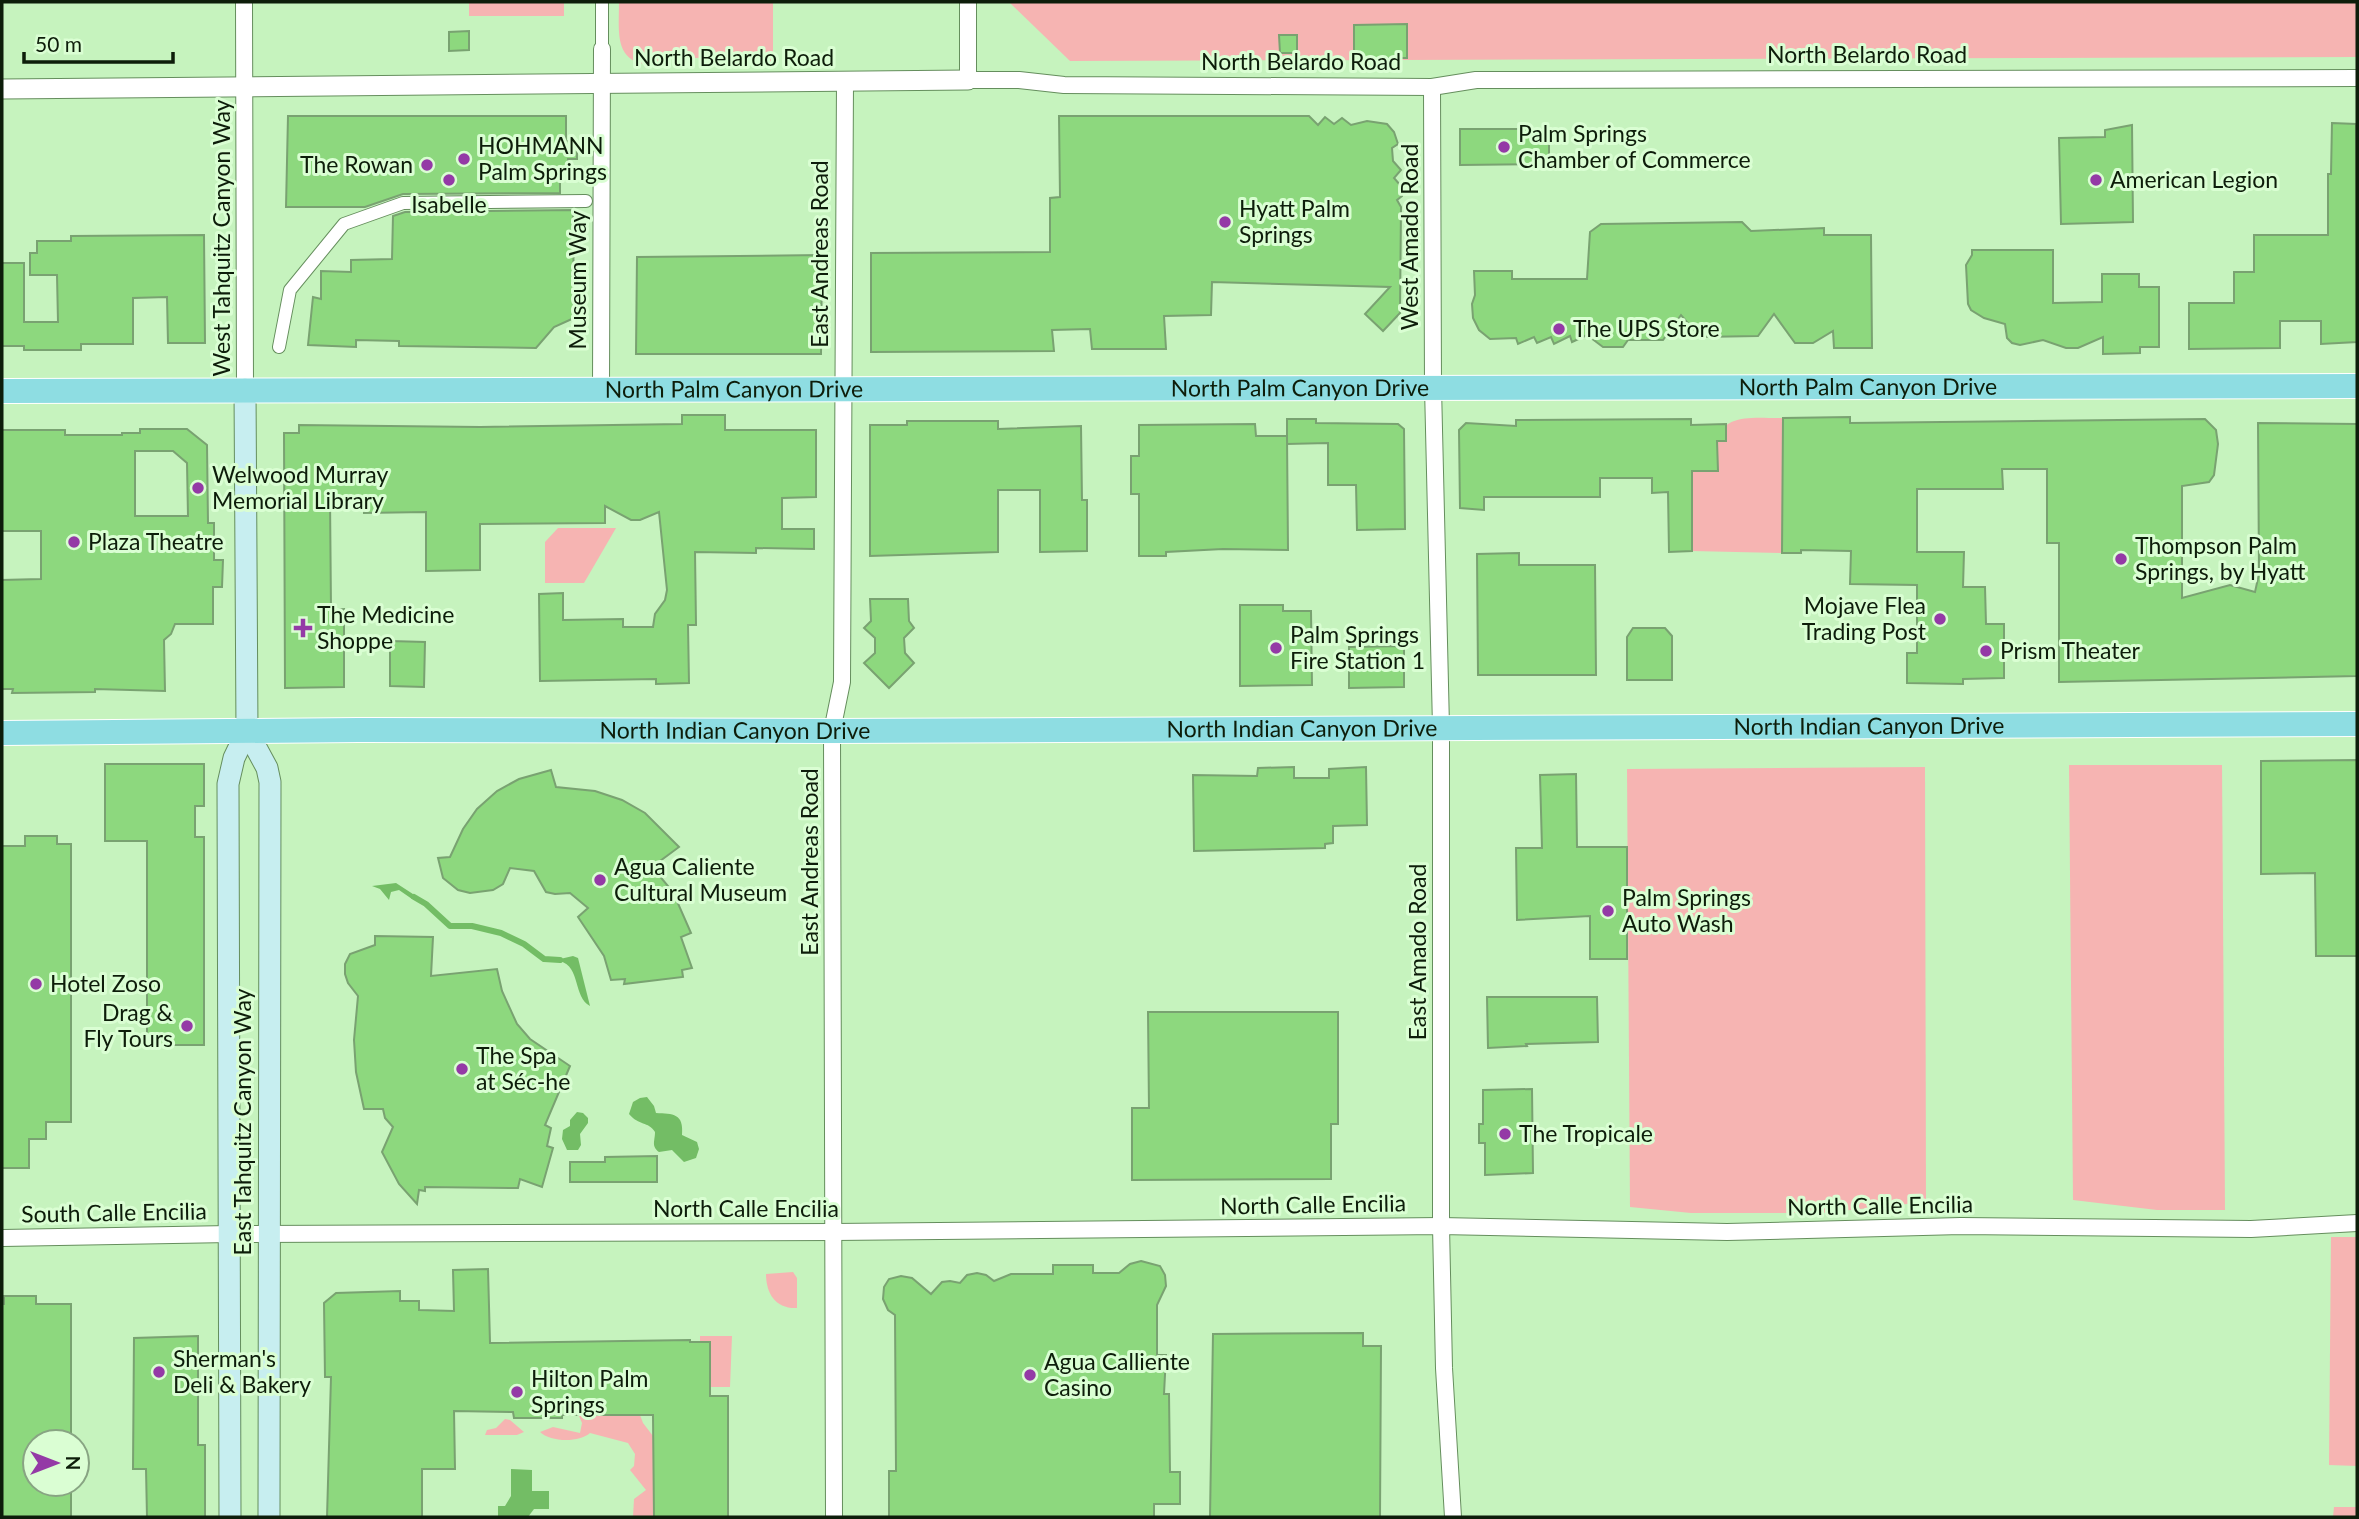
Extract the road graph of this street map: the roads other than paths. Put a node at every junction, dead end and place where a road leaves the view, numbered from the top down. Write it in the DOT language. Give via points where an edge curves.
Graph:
graph roads {
  1 [pos="244,2"];
  2 [pos="602,2"];
  3 [pos="968,2"];
  4 [pos="2357,78"];
  5 [pos="968,80"];
  6 [pos="845,81"];
  7 [pos="601,83"];
  8 [pos="1432,87"];
  9 [pos="245,88"];
  10 [pos="2,89"];
  11 [pos="586,201"];
  12 [pos="279,348"];
  13 [pos="2357,386"];
  14 [pos="1433,387"];
  15 [pos="245,390"];
  16 [pos="601,390"];
  17 [pos="842,390"];
  18 [pos="2,391"];
  19 [pos="2357,724"];
  20 [pos="1441,727"];
  21 [pos="832,731"];
  22 [pos="247,732"];
  23 [pos="2,733"];
  24 [pos="2357,1223"];
  25 [pos="1441,1226"];
  26 [pos="834,1232"];
  27 [pos="230,1234"];
  28 [pos="269,1234"];
  29 [pos="2,1238"];
  30 [pos="230,1517"];
  31 [pos="269,1517"];
  32 [pos="834,1517"];
  33 [pos="1453,1517"];
  1 -- 9 [label="street, West Tahquitz Canyon Way"];
  2 -- 7 [label="street, Museum Way"];
  3 -- 5 [label="street"];
  4 -- 8 [label="street, North Belardo Road" via="1476,80"];
  5 -- 6 [label="street, North Belardo Road"];
  5 -- 8 [label="street, North Belardo Road" via="1083,86"];
  6 -- 7 [label="street, North Belardo Road"];
  6 -- 17 [label="street, East Andreas Road"];
  7 -- 9 [label="street, North Belardo Road"];
  7 -- 16 [label="street, Museum Way"];
  8 -- 14 [label="street, West Amado Road"];
  9 -- 10 [label="street, North Belardo Road"];
  9 -- 15 [label="street, West Tahquitz Canyon Way"];
  11 -- 12 [label="street" via="403,203 344,224 290,290"];
  13 -- 14 [label="main road, North Palm Canyon Drive"];
  14 -- 17 [label="main road, North Palm Canyon Drive"];
  14 -- 20 [label="street, East Amado Road"];
  15 -- 16 [label="main road, North Palm Canyon Drive"];
  15 -- 18 [label="main road, North Palm Canyon Drive"];
  15 -- 22 [label="main road, East Tahquitz Canyon Way"];
  16 -- 17 [label="main road, North Palm Canyon Drive"];
  17 -- 21 [label="street, East Andreas Road" via="842,682"];
  19 -- 20 [label="main road, North Indian Canyon Drive"];
  20 -- 21 [label="main road, North Indian Canyon Drive"];
  20 -- 25 [label="street, East Amado Road"];
  21 -- 22 [label="main road, North Indian Canyon Drive"];
  21 -- 26 [label="street, East Andreas Road"];
  22 -- 23 [label="main road, North Indian Canyon Drive"];
  22 -- 27 [label="main road, East Tahquitz Canyon Way" via="228,784"];
  22 -- 28 [label="main road, East Tahquitz Canyon Way" via="270,782"];
  24 -- 25 [label="street, North Calle Encilia" via="2250,1229 1961,1226 1727,1232"];
  25 -- 26 [label="street, North Calle Encilia"];
  25 -- 33 [label="street, East Amado Road"];
  26 -- 28 [label="street, North Calle Encilia"];
  26 -- 32 [label="street, East Andreas Road"];
  27 -- 28 [label="street, South Calle Encilia"];
  27 -- 29 [label="street, South Calle Encilia"];
  27 -- 30 [label="main road, East Tahquitz Canyon Way"];
  28 -- 31 [label="main road, East Tahquitz Canyon Way"];
}
